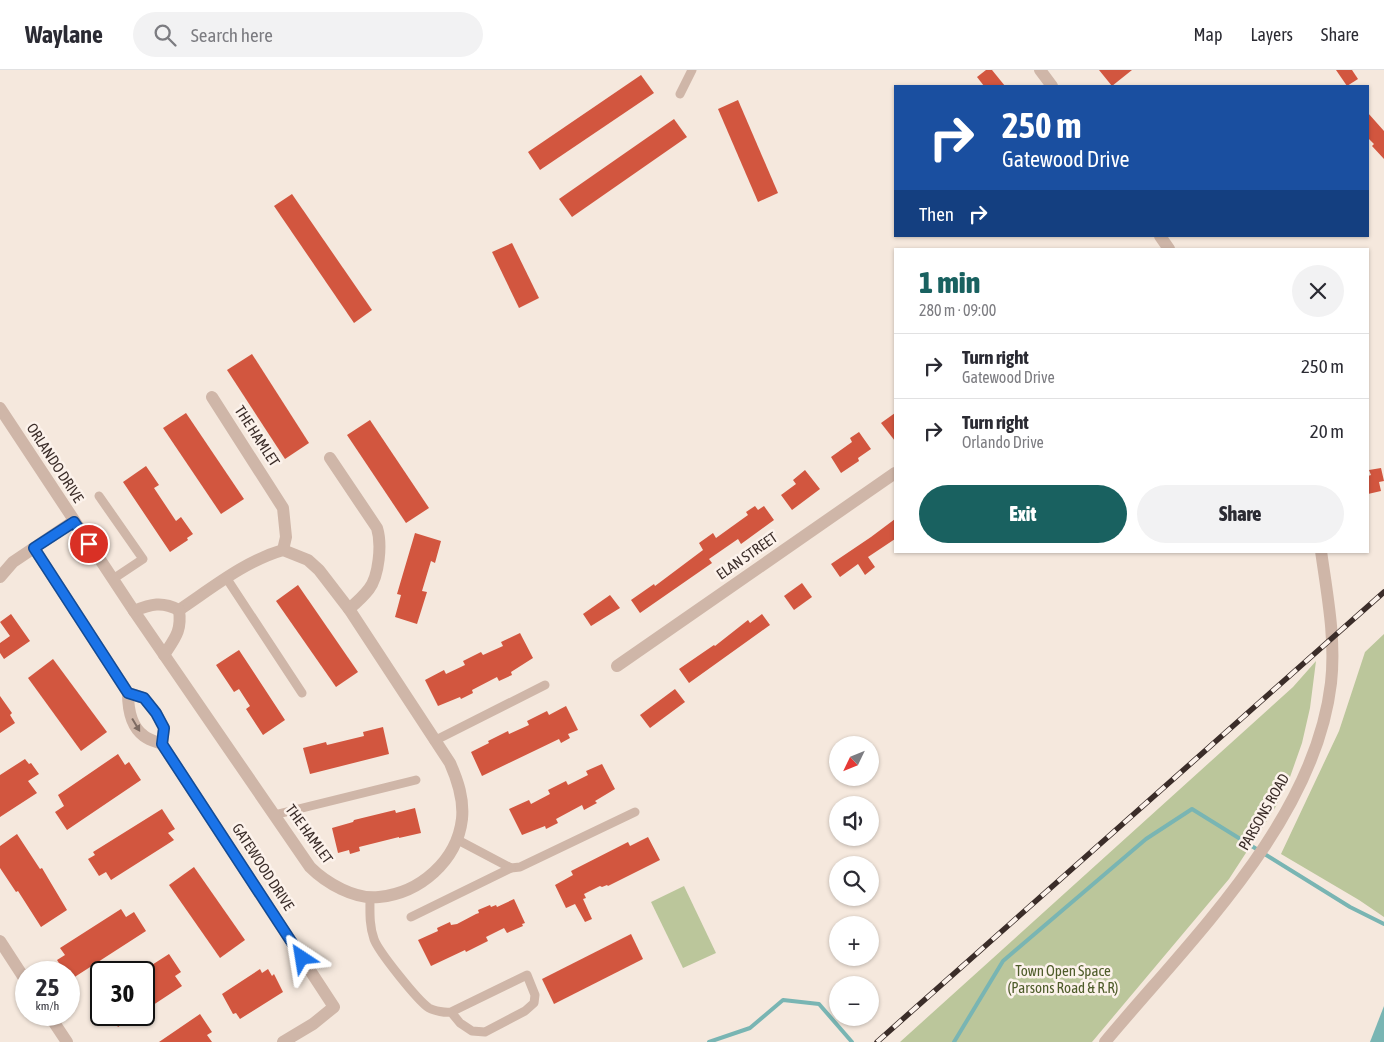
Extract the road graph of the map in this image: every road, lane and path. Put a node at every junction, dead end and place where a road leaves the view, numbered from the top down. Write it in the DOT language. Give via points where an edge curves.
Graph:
graph roads {
  1 [pos="692,70"];
  2 [pos="1040,70"];
  3 [pos="1051,85"];
  4 [pos="680,94"];
  5 [pos="1161,237"];
  6 [pos="1168,248"];
  7 [pos="212,397"];
  8 [pos="0,408"];
  9 [pos="330,458"];
  10 [pos="894,474"];
  11 [pos="99,496"];
  12 [pos="74,522"];
  13 [pos="34,548"];
  14 [pos="283,550"];
  15 [pos="1321,553"];
  16 [pos="0,577"];
  17 [pos="113,579"];
  18 [pos="227,579"];
  19 [pos="348,609"];
  20 [pos="179,610"];
  21 [pos="134,611"];
  22 [pos="164,655"];
  23 [pos="617,666"];
  24 [pos="546,685"];
  25 [pos="128,693"];
  26 [pos="302,693"];
  27 [pos="434,741"];
  28 [pos="162,744"];
  29 [pos="416,780"];
  30 [pos="635,812"];
  31 [pos="274,814"];
  32 [pos="456,839"];
  33 [pos="512,868"];
  34 [pos="370,897"];
  35 [pos="411,917"];
  36 [pos="0,941"];
  37 [pos="15,964"];
  38 [pos="451,1012"];
  39 [pos="56,1026"];
  40 [pos="67,1042"];
  41 [pos="283,1042"];
  42 [pos="1105,1042"];
  1 -- 4 [label="lane"];
  2 -- 3 [label="street"];
  5 -- 6 [label="street"];
  7 -- 14 [label="street, THE HAMLET" via="283,508 286,537"];
  8 -- 12 [label="street, ORLANDO DRIVE"];
  9 -- 19 [label="street" via="377,528 380,538 380,552 370,587"];
  10 -- 23 [label="street, ELAN STREET"];
  11 -- 17 [label="lane" via="143,559"];
  12 -- 13 [label="street"];
  12 -- 17 [label="street, ORLANDO DRIVE"];
  13 -- 16 [label="street" via="13,562"];
  13 -- 25 [label="street, GATEWOOD DRIVE"];
  14 -- 18 [label="street" via="244,566"];
  14 -- 19 [label="street, THE HAMLET" via="308,560"];
  15 -- 42 [label="street, PARSONS ROAD" via="1333,664 1325,717 1316,747 1289,806 1255,860"];
  17 -- 21 [label="street, ORLANDO DRIVE"];
  18 -- 20 [label="street"];
  18 -- 26 [label="lane"];
  19 -- 27 [label="street, THE HAMLET"];
  20 -- 21 [label="street" via="168,604 150,605"];
  20 -- 22 [label="street" via="181,623"];
  21 -- 22 [label="street, THE HAMLET"];
  22 -- 31 [label="street, THE HAMLET"];
  24 -- 27 [label="lane"];
  25 -- 28 [label="street, GATEWOOD DRIVE, one-way" via="128,709 135,726 144,736"];
  25 -- 28 [label="street, GATEWOOD DRIVE" via="144,698 156,713 164,728"];
  27 -- 32 [label="street, THE HAMLET" via="450,763 460,792 462,819"];
  28 -- 41 [label="street, GATEWOOD DRIVE" via="334,1007"];
  29 -- 31 [label="lane"];
  30 -- 33 [label="lane"];
  31 -- 34 [label="street, THE HAMLET" via="319,876 345,891"];
  32 -- 33 [label="lane"];
  32 -- 34 [label="street, THE HAMLET" via="448,856 430,876 396,893"];
  33 -- 35 [label="lane"];
  34 -- 38 [label="lane" via="374,941 396,973 429,1008"];
  36 -- 37 [label="street"];
  38 -- 38 [label="lane" via="472,1031 485,1032 525,1011 534,1003 535,995 527,976"];
  39 -- 40 [label="street"];
}
